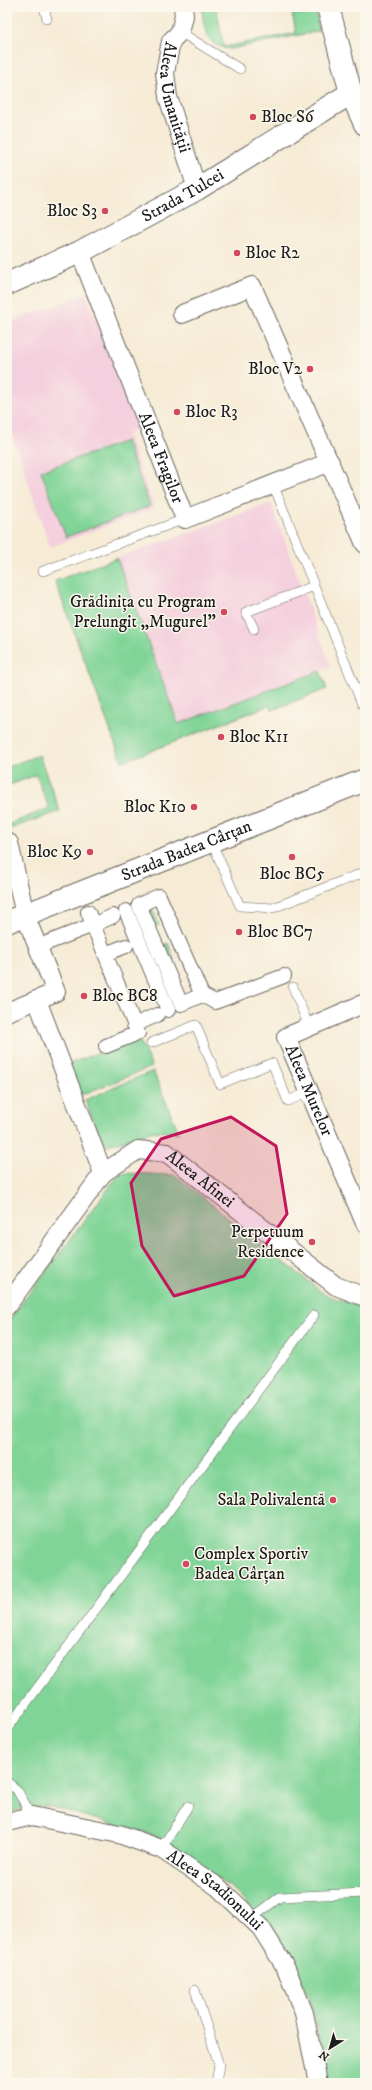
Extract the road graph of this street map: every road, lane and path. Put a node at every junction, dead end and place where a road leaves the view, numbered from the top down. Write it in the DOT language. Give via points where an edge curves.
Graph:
graph roads {
  1 [pos="44,7"];
  2 [pos="182,7"];
  3 [pos="328,7"];
  4 [pos="47,19"];
  5 [pos="180,32"];
  6 [pos="240,69"];
  7 [pos="358,92"];
  8 [pos="365,124"];
  9 [pos="197,189"];
  10 [pos="80,252"];
  11 [pos="7,281"];
  12 [pos="182,314"];
  13 [pos="330,462"];
  14 [pos="273,484"];
  15 [pos="185,519"];
  16 [pos="365,544"];
  17 [pos="43,570"];
  18 [pos="314,586"];
  19 [pos="254,629"];
  20 [pos="362,704"];
  21 [pos="365,780"];
  22 [pos="211,841"];
  23 [pos="7,844"];
  24 [pos="365,872"];
  25 [pos="88,912"];
  26 [pos="16,918"];
  27 [pos="93,925"];
  28 [pos="172,927"];
  29 [pos="152,935"];
  30 [pos="47,943"];
  31 [pos="126,946"];
  32 [pos="105,954"];
  33 [pos="190,967"];
  34 [pos="169,976"];
  35 [pos="284,976"];
  36 [pos="293,987"];
  37 [pos="202,995"];
  38 [pos="37,1000"];
  39 [pos="365,1003"];
  40 [pos="7,1012"];
  41 [pos="134,1025"];
  42 [pos="309,1027"];
  43 [pos="151,1043"];
  44 [pos="106,1046"];
  45 [pos="309,1092"];
  46 [pos="104,1173"];
  47 [pos="365,1223"];
  48 [pos="365,1298"];
  49 [pos="7,1306"];
  50 [pos="314,1315"];
  51 [pos="7,1729"];
  52 [pos="7,1782"];
  53 [pos="188,1806"];
  54 [pos="32,1816"];
  55 [pos="7,1822"];
  56 [pos="161,1849"];
  57 [pos="365,1893"];
  58 [pos="252,1918"];
  59 [pos="195,1990"];
  60 [pos="216,2083"];
  61 [pos="318,2083"];
  1 -- 4 [label="lane"];
  2 -- 5 [label="street, Aleea Umanității" via="184,16"];
  3 -- 7 [label="street"];
  5 -- 6 [label="lane"];
  5 -- 9 [label="street, Aleea Umanității" via="172,42 165,73 168,97"];
  7 -- 8 [label="street"];
  7 -- 9 [label="street, Strada Tulcei"];
  9 -- 10 [label="street, Strada Tulcei"];
  10 -- 11 [label="street, Strada Tulcei"];
  10 -- 15 [label="street, Aleea Fragilor"];
  12 -- 13 [label="street" via="252,286"];
  13 -- 14 [label="street, Aleea Fragilor"];
  13 -- 16 [label="street"];
  14 -- 15 [label="street, Aleea Fragilor"];
  14 -- 18 [label="lane"];
  15 -- 17 [label="lane"];
  18 -- 19 [label="lane" via="246,612"];
  18 -- 20 [label="lane"];
  21 -- 22 [label="street, Strada Badea Cârțan"];
  22 -- 24 [label="lane" via="240,906 273,908"];
  22 -- 26 [label="street, Strada Badea Cârțan"];
  23 -- 26 [label="street" via="10,843"];
  25 -- 27 [label="street"];
  26 -- 38 [label="street" via="56,992"];
  27 -- 30 [label="street"];
  27 -- 32 [label="street"];
  27 -- 41 [label="street" via="120,914 163,1012"];
  28 -- 29 [label="street"];
  28 -- 29 [label="street" via="159,896 139,905"];
  28 -- 33 [label="street"];
  29 -- 34 [label="street"];
  31 -- 32 [label="street"];
  32 -- 41 [label="street"];
  33 -- 34 [label="street"];
  33 -- 37 [label="street"];
  34 -- 37 [label="street" via="181,1004"];
  35 -- 37 [label="street" via="215,1002"];
  36 -- 42 [label="lane"];
  38 -- 40 [label="street"];
  38 -- 46 [label="street"];
  39 -- 42 [label="street, Aleea Murelor"];
  41 -- 44 [label="street" via="138,1034"];
  42 -- 45 [label="street, Aleea Murelor" via="286,1037"];
  43 -- 45 [label="lane" via="196,1025 220,1084 272,1063 288,1101"];
  45 -- 47 [label="street, Aleea Murelor"];
  46 -- 48 [label="street, Aleea Afinei" via="138,1150 167,1153 336,1286"];
  46 -- 49 [label="street, Aleea Afinei"];
  50 -- 51 [label="lane"];
  52 -- 54 [label="lane" via="17,1790"];
  53 -- 56 [label="lane"];
  54 -- 55 [label="street, Aleea Stadionului"];
  54 -- 56 [label="street, Aleea Stadionului" via="119,1834"];
  56 -- 58 [label="street, Aleea Stadionului" via="218,1887"];
  57 -- 58 [label="lane" via="280,1897"];
  58 -- 61 [label="street, Aleea Stadionului" via="286,1968 304,2012"];
  59 -- 60 [label="lane" via="219,2065"];
}
